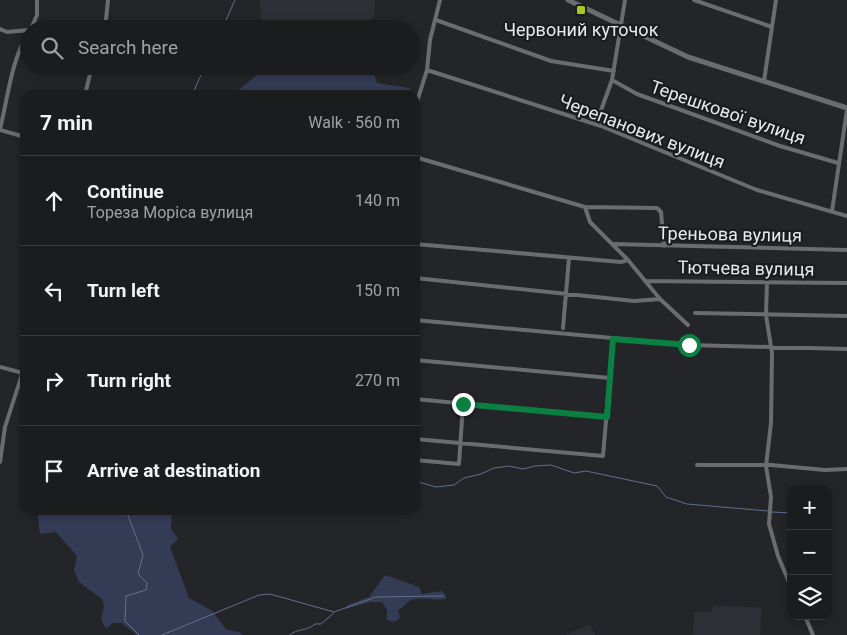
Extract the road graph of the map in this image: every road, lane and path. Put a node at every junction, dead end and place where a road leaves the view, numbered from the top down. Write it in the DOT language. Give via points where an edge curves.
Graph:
graph roads {
  1 [pos="36,0"];
  2 [pos="108,0"];
  3 [pos="440,0"];
  4 [pos="568,0"];
  5 [pos="625,0"];
  6 [pos="694,0"];
  7 [pos="776,0"];
  8 [pos="34,20"];
  9 [pos="106,20"];
  10 [pos="436,20"];
  11 [pos="621,24"];
  12 [pos="772,27"];
  13 [pos="0,29"];
  14 [pos="20,31"];
  15 [pos="20,50"];
  16 [pos="428,70"];
  17 [pos="614,71"];
  18 [pos="90,75"];
  19 [pos="612,80"];
  20 [pos="764,81"];
  21 [pos="87,90"];
  22 [pos="420,93"];
  23 [pos="847,109"];
  24 [pos="601,126"];
  25 [pos="0,130"];
  26 [pos="20,136"];
  27 [pos="420,158"];
  28 [pos="838,163"];
  29 [pos="585,207"];
  30 [pos="832,211"];
  31 [pos="847,216"];
  32 [pos="420,244"];
  33 [pos="613,244"];
  34 [pos="664,246"];
  35 [pos="847,250"];
  36 [pos="569,258"];
  37 [pos="628,260"];
  38 [pos="420,279"];
  39 [pos="645,281"];
  40 [pos="767,282"];
  41 [pos="847,283"];
  42 [pos="566,294"];
  43 [pos="660,299"];
  44 [pos="695,313"];
  45 [pos="766,315"];
  46 [pos="847,316"];
  47 [pos="420,320"];
  48 [pos="688,325"];
  49 [pos="563,328"];
  50 [pos="613,339"];
  51 [pos="770,346"];
  52 [pos="847,349"];
  53 [pos="420,360"];
  54 [pos="0,367"];
  55 [pos="20,372"];
  56 [pos="610,378"];
  57 [pos="20,381"];
  58 [pos="420,400"];
  59 [pos="463,404"];
  60 [pos="607,417"];
  61 [pos="2,427"];
  62 [pos="420,440"];
  63 [pos="461,444"];
  64 [pos="420,460"];
  65 [pos="0,462"];
  66 [pos="697,465"];
  67 [pos="766,466"];
  68 [pos="847,469"];
  69 [pos="787,577"];
  70 [pos="806,620"];
  71 [pos="813,635"];
  1 -- 8 [label="street"];
  2 -- 9 [label="street"];
  3 -- 10 [label="street"];
  4 -- 11 [label="street"];
  5 -- 11 [label="street"];
  6 -- 12 [label="street"];
  7 -- 12 [label="street"];
  10 -- 16 [label="street" via="430,40"];
  10 -- 17 [label="street" via="551,60"];
  11 -- 17 [label="street"];
  11 -- 20 [label="street" via="688,57"];
  12 -- 20 [label="street"];
  13 -- 14 [label="street"];
  15 -- 25 [label="street"];
  16 -- 22 [label="street"];
  16 -- 24 [label="street, Черепанових вулиця"];
  17 -- 19 [label="street"];
  18 -- 21 [label="street"];
  19 -- 24 [label="street" via="600,112"];
  19 -- 28 [label="street, Терешкової вулиця" via="637,94 780,146"];
  20 -- 23 [label="street"];
  23 -- 28 [label="street"];
  24 -- 30 [label="street, Черепанових вулиця" via="757,190"];
  25 -- 26 [label="street"];
  27 -- 29 [label="street"];
  28 -- 30 [label="street"];
  29 -- 33 [label="street" via="590,222"];
  29 -- 34 [label="street" via="660,210"];
  30 -- 31 [label="street, Черепанових вулиця"];
  32 -- 36 [label="street"];
  33 -- 34 [label="street, Треньова вулиця"];
  33 -- 37 [label="street"];
  34 -- 35 [label="street, Треньова вулиця"];
  36 -- 37 [label="street"];
  36 -- 42 [label="street"];
  37 -- 39 [label="street"];
  38 -- 42 [label="street"];
  39 -- 40 [label="street, Тютчева вулиця"];
  39 -- 43 [label="street"];
  40 -- 41 [label="street, Тютчева вулиця"];
  40 -- 45 [label="street"];
  42 -- 43 [label="street" via="634,301"];
  42 -- 49 [label="street"];
  43 -- 48 [label="street"];
  44 -- 45 [label="street"];
  45 -- 46 [label="street"];
  45 -- 51 [label="street"];
  47 -- 50 [label="street"];
  50 -- 51 [label="street" via="689,345"];
  50 -- 56 [label="street"];
  51 -- 52 [label="street"];
  51 -- 67 [label="street" via="771,423"];
  53 -- 56 [label="street"];
  54 -- 55 [label="street"];
  56 -- 60 [label="street"];
  57 -- 61 [label="street"];
  58 -- 59 [label="street"];
  59 -- 60 [label="street"];
  59 -- 63 [label="street"];
  60 -- 63 [label="street" via="603,456"];
  61 -- 65 [label="street"];
  62 -- 63 [label="street"];
  63 -- 64 [label="street" via="459,464"];
  66 -- 67 [label="street"];
  67 -- 68 [label="street"];
  67 -- 69 [label="street" via="771,497 769,524"];
  70 -- 71 [label="street"];
}
